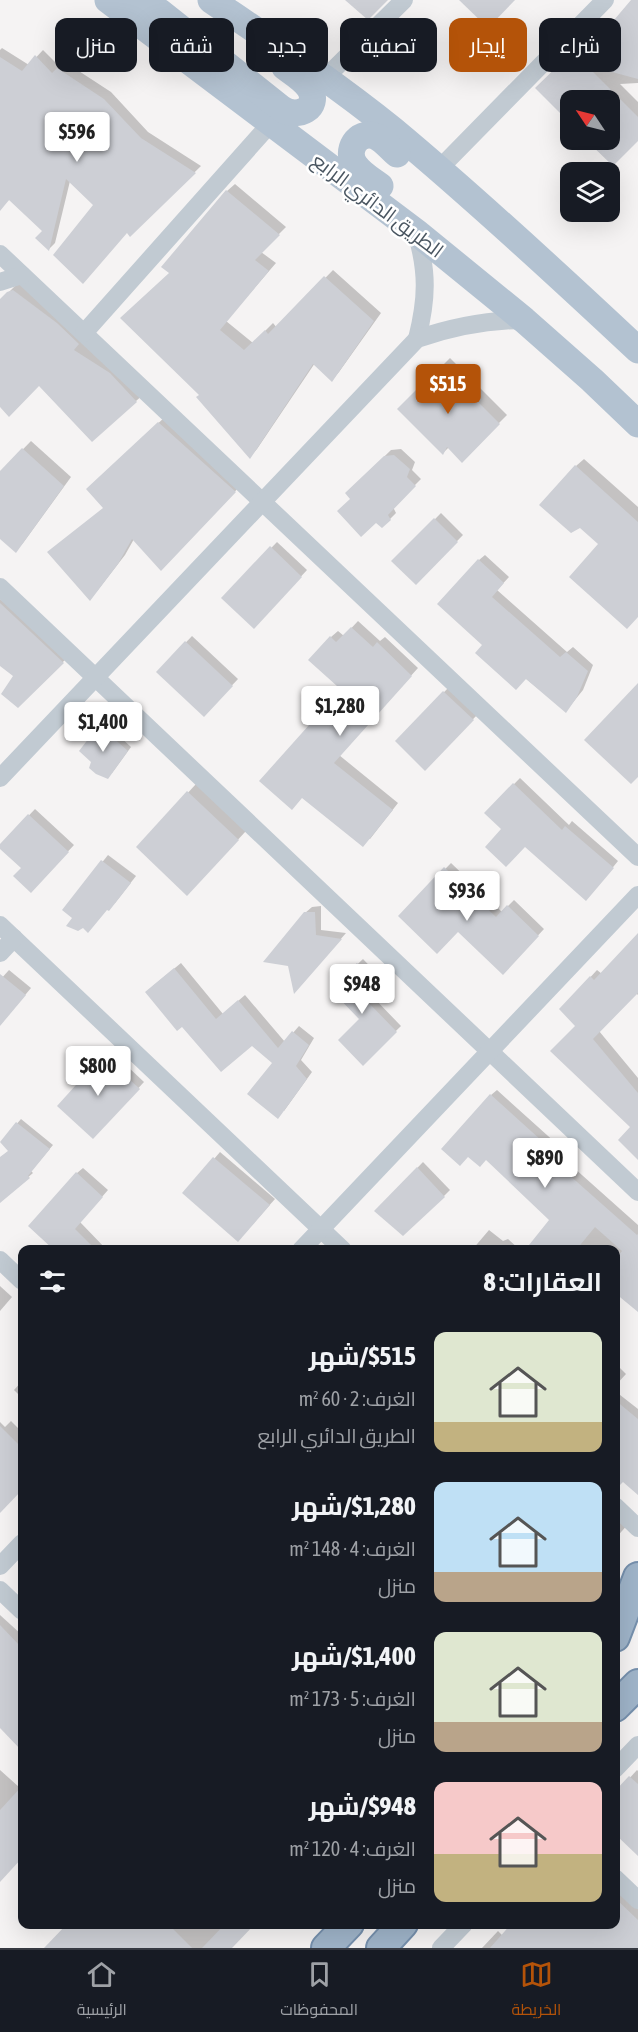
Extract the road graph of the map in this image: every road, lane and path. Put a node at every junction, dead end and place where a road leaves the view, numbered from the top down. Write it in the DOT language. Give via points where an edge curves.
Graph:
graph roads {
  1 [pos="108,0"];
  2 [pos="136,0"];
  3 [pos="211,0"];
  4 [pos="404,0"];
  5 [pos="605,0"];
  6 [pos="325,78"];
  7 [pos="271,123"];
  8 [pos="438,170"];
  9 [pos="416,232"];
  10 [pos="0,254"];
  11 [pos="541,260"];
  12 [pos="22,275"];
  13 [pos="0,282"];
  14 [pos="484,288"];
  15 [pos="524,320"];
  16 [pos="84,333"];
  17 [pos="417,339"];
  18 [pos="635,342"];
  19 [pos="638,424"];
  20 [pos="262,502"];
  21 [pos="0,587"];
  22 [pos="95,677"];
  23 [pos="0,778"];
  24 [pos="638,857"];
  25 [pos="638,895"];
  26 [pos="0,925"];
  27 [pos="14,938"];
  28 [pos="0,953"];
  29 [pos="490,1051"];
  30 [pos="638,1192"];
  31 [pos="321,1228"];
  32 [pos="306,1245"];
  33 [pos="339,1245"];
  34 [pos="0,1260"];
  35 [pos="18,1277"];
  36 [pos="620,1511"];
  37 [pos="638,1528"];
  38 [pos="18,1547"];
  39 [pos="0,1566"];
  40 [pos="638,1577"];
  41 [pos="0,1590"];
  42 [pos="18,1607"];
  43 [pos="625,1627"];
  44 [pos="638,1684"];
  45 [pos="620,1702"];
  46 [pos="638,1745"];
  47 [pos="620,1764"];
  48 [pos="620,1883"];
  49 [pos="638,1900"];
  50 [pos="344,1929"];
  51 [pos="399,1929"];
  52 [pos="459,1929"];
  53 [pos="326,1948"];
  54 [pos="381,1948"];
  55 [pos="441,1948"];
  1 -- 7 [label="main road, الطريق الدائري الرابع"];
  2 -- 3 [label="main road" via="160,12 289,113 308,108 312,101 309,87 227,28"];
  3 -- 6 [label="main road"];
  4 -- 6 [label="street"];
  5 -- 8 [label="street"];
  6 -- 8 [label="main road"];
  7 -- 9 [label="main road, الطريق الدائري الرابع"];
  7 -- 16 [label="street"];
  8 -- 11 [label="main road"];
  9 -- 14 [label="main road, الطريق الدائري الرابع"];
  9 -- 17 [label="street" via="425,270 424,307"];
  10 -- 12 [label="street"];
  11 -- 14 [label="main road" via="509,249 485,235 376,136 368,135 354,143 351,159 355,166 465,251 478,267"];
  11 -- 18 [label="main road"];
  12 -- 13 [label="street"];
  12 -- 16 [label="street"];
  14 -- 15 [label="main road, الطريق الدائري الرابع"];
  15 -- 17 [label="street" via="480,322"];
  15 -- 19 [label="main road, الطريق الدائري الرابع"];
  16 -- 20 [label="street"];
  17 -- 20 [label="street"];
  20 -- 22 [label="street"];
  20 -- 24 [label="street"];
  21 -- 22 [label="street"];
  22 -- 23 [label="street"];
  22 -- 29 [label="street"];
  25 -- 29 [label="street"];
  26 -- 27 [label="street"];
  27 -- 28 [label="street"];
  27 -- 31 [label="street"];
  29 -- 30 [label="street"];
  29 -- 31 [label="street"];
  31 -- 32 [label="street"];
  31 -- 33 [label="street"];
  34 -- 35 [label="street"];
  36 -- 37 [label="street"];
  38 -- 39 [label="street"];
  40 -- 43 [label="highway" via="631,1591"];
  41 -- 42 [label="street"];
  44 -- 45 [label="highway"];
  46 -- 47 [label="street"];
  48 -- 49 [label="street"];
  50 -- 53 [label="highway"];
  51 -- 54 [label="highway"];
  52 -- 55 [label="street"];
}
